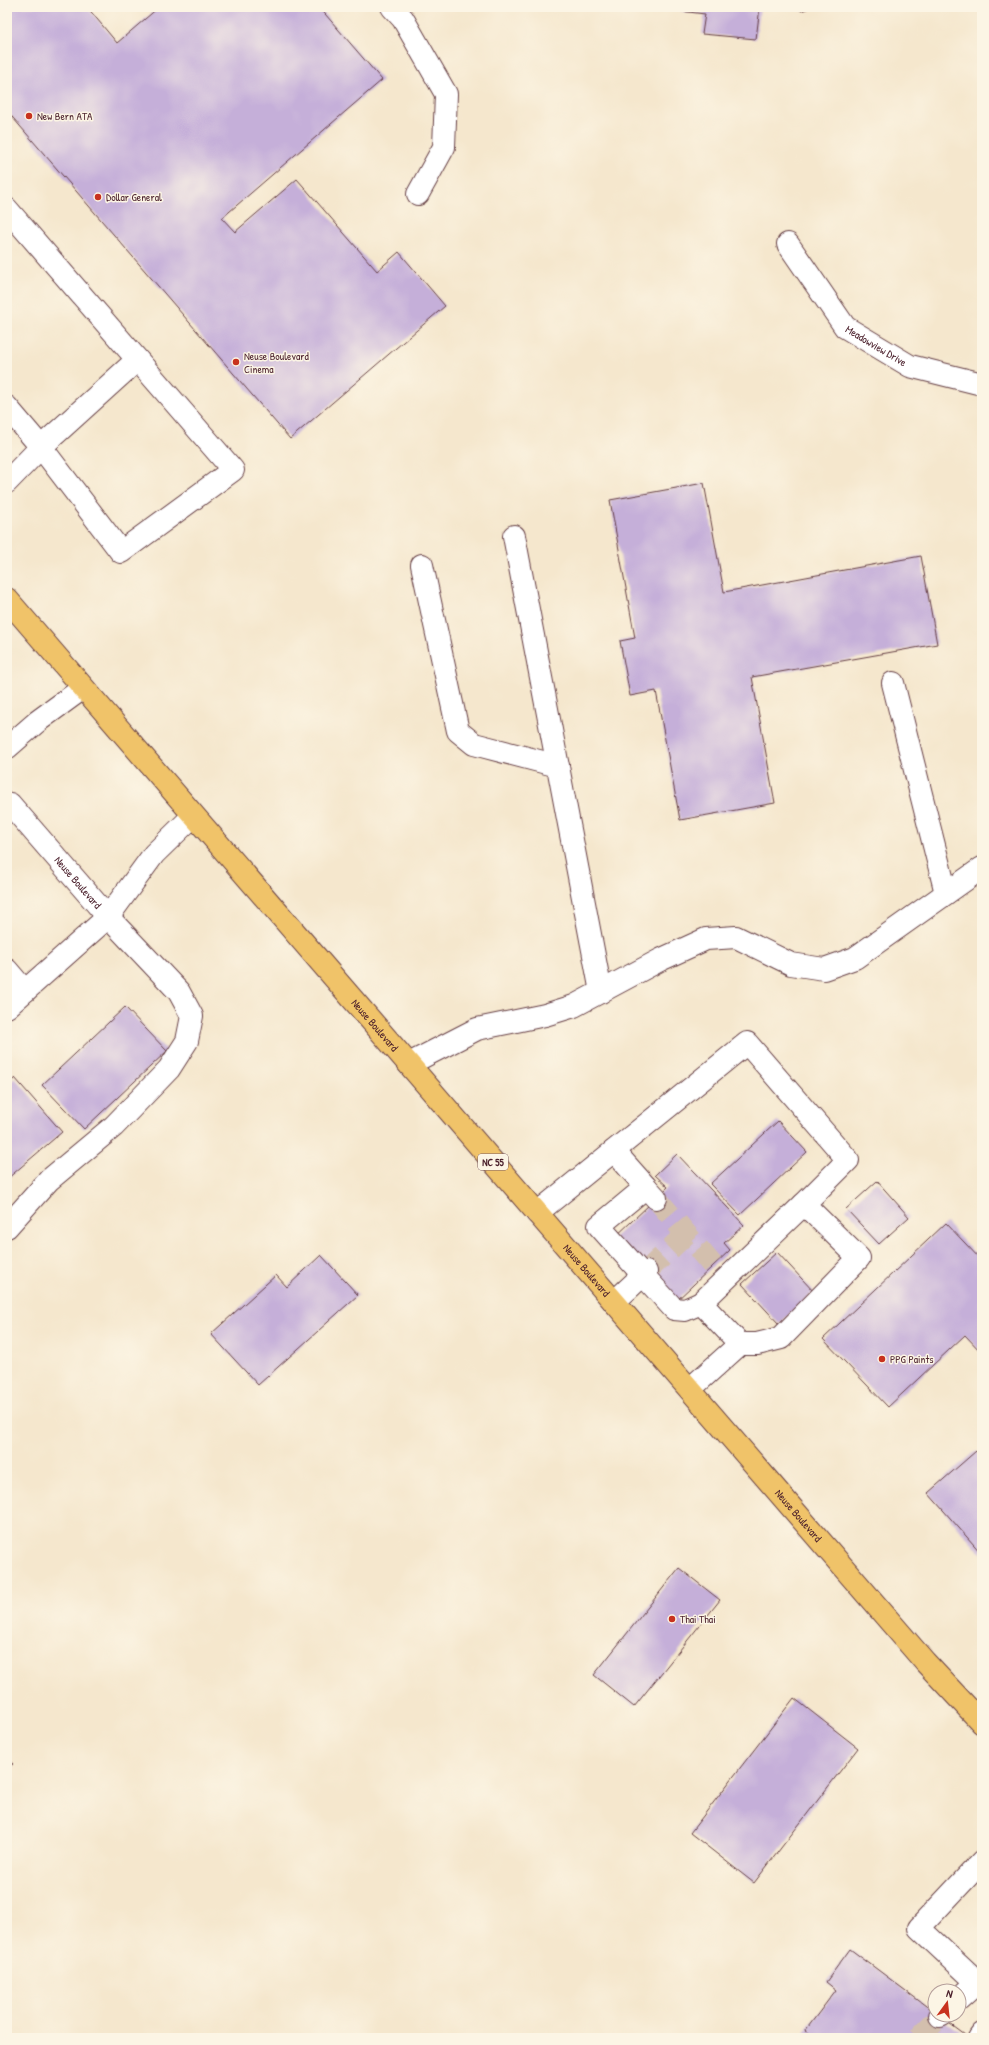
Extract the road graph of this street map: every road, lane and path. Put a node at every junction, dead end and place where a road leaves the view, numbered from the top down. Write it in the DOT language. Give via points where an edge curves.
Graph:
graph roads {
  1 [pos="392,7"];
  2 [pos="418,194"];
  3 [pos="7,209"];
  4 [pos="788,244"];
  5 [pos="137,360"];
  6 [pos="982,384"];
  7 [pos="9,412"];
  8 [pos="41,447"];
  9 [pos="7,482"];
  10 [pos="514,536"];
  11 [pos="422,565"];
  12 [pos="7,599"];
  13 [pos="893,683"];
  14 [pos="83,688"];
  15 [pos="7,748"];
  16 [pos="558,766"];
  17 [pos="8,803"];
  18 [pos="193,816"];
  19 [pos="982,868"];
  20 [pos="946,893"];
  21 [pos="108,917"];
  22 [pos="7,970"];
  23 [pos="25,991"];
  24 [pos="601,992"];
  25 [pos="7,1007"];
  26 [pos="409,1064"];
  27 [pos="614,1150"];
  28 [pos="804,1204"];
  29 [pos="537,1213"];
  30 [pos="7,1227"];
  31 [pos="645,1273"];
  32 [pos="614,1302"];
  33 [pos="701,1303"];
  34 [pos="740,1344"];
  35 [pos="690,1389"];
  36 [pos="982,1724"];
  37 [pos="982,1861"];
  38 [pos="980,1984"];
  39 [pos="967,1993"];
  40 [pos="982,2034"];
  41 [pos="979,2038"];
  1 -- 2 [label="street" via="403,19 446,94 444,147"];
  3 -- 5 [label="street"];
  4 -- 6 [label="street, Meadowview Drive" via="845,327 910,366"];
  5 -- 8 [label="street"];
  5 -- 8 [label="street" via="233,470 121,552"];
  7 -- 8 [label="street"];
  8 -- 9 [label="street"];
  10 -- 16 [label="street"];
  11 -- 16 [label="street" via="458,731 474,744"];
  12 -- 14 [label="main road, Neuse Boulevard / NC 55"];
  13 -- 20 [label="street"];
  14 -- 15 [label="street"];
  14 -- 18 [label="main road, Neuse Boulevard / NC 55"];
  16 -- 24 [label="street"];
  17 -- 21 [label="street, Neuse Boulevard"];
  18 -- 21 [label="street, Neuse Boulevard" via="154,854"];
  18 -- 26 [label="main road, Neuse Boulevard / NC 55"];
  19 -- 20 [label="street"];
  20 -- 24 [label="street" via="854,958 824,969 791,964 736,937 706,939"];
  21 -- 23 [label="street"];
  21 -- 30 [label="street" via="179,992 192,1016 187,1041 169,1069 114,1126 49,1180"];
  22 -- 23 [label="street"];
  23 -- 25 [label="street"];
  24 -- 26 [label="street" via="574,1006 545,1015 477,1029"];
  26 -- 29 [label="main road, Neuse Boulevard / NC 55"];
  27 -- 28 [label="street" via="747,1043 848,1160"];
  27 -- 29 [label="street"];
  27 -- 31 [label="street" via="651,1192 599,1226"];
  28 -- 33 [label="street" via="719,1273"];
  28 -- 34 [label="street" via="859,1258 781,1338 757,1344"];
  29 -- 32 [label="main road, Neuse Boulevard / NC 55"];
  31 -- 32 [label="street"];
  31 -- 33 [label="street" via="674,1309 685,1310"];
  32 -- 35 [label="main road, Neuse Boulevard / NC 55"];
  33 -- 34 [label="street"];
  34 -- 35 [label="street"];
  35 -- 36 [label="main road, Neuse Boulevard / NC 55" via="925,1662"];
  37 -- 38 [label="street" via="919,1928"];
  38 -- 39 [label="street"];
  40 -- 41 [label="street"];
}
